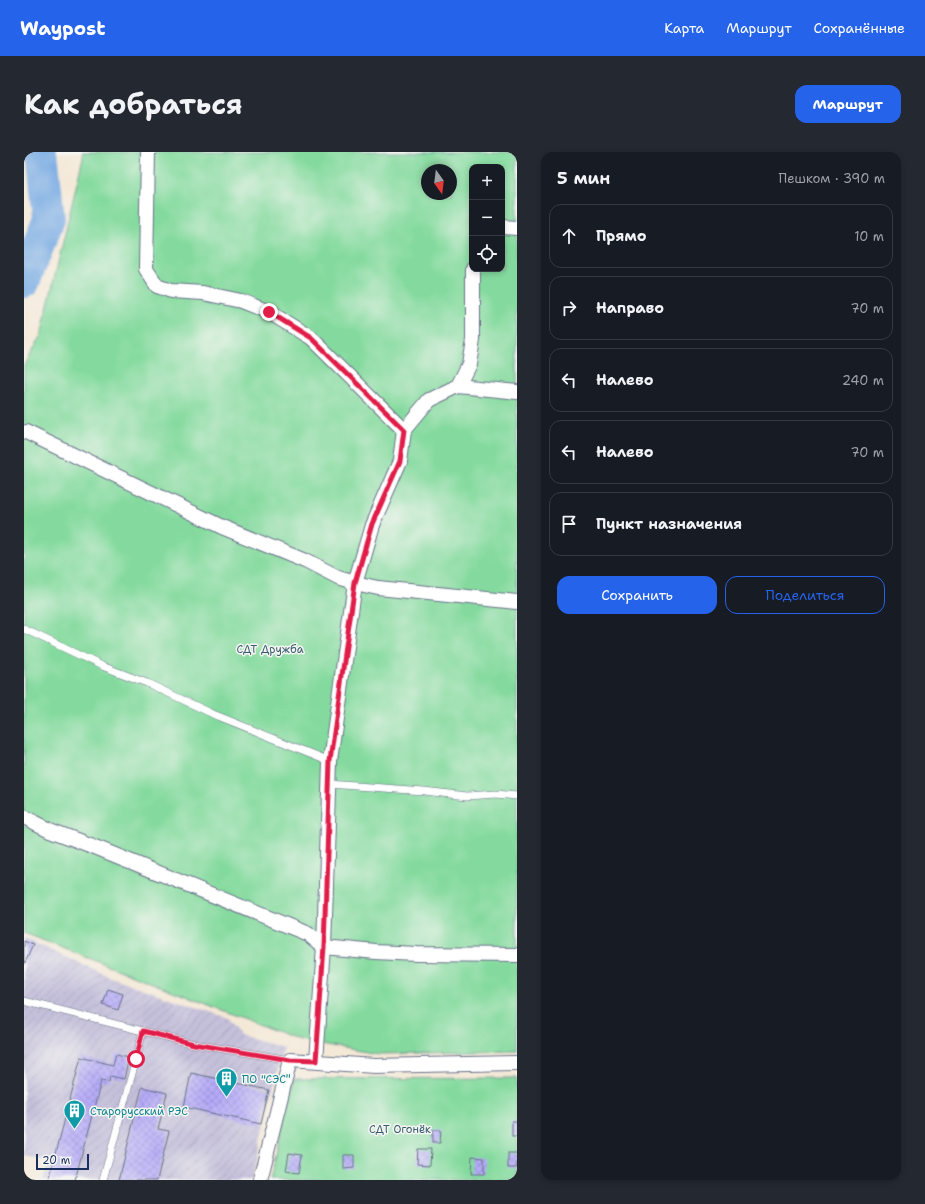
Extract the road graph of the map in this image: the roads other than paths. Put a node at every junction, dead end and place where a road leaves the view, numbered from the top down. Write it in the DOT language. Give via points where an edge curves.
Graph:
graph roads {
  1 [pos="148,152"];
  2 [pos="505,226"];
  3 [pos="517,228"];
  4 [pos="473,272"];
  5 [pos="458,386"];
  6 [pos="517,392"];
  7 [pos="404,430"];
  8 [pos="26,432"];
  9 [pos="355,583"];
  10 [pos="517,602"];
  11 [pos="24,629"];
  12 [pos="330,761"];
  13 [pos="329,784"];
  14 [pos="517,796"];
  15 [pos="24,818"];
  16 [pos="324,947"];
  17 [pos="517,955"];
  18 [pos="24,1001"];
  19 [pos="143,1031"];
  20 [pos="290,1060"];
  21 [pos="316,1061"];
  22 [pos="517,1063"];
  23 [pos="264,1178"];
  24 [pos="102,1180"];
  1 -- 7 [label="street" via="146,269 157,286 171,291 203,293 241,301 269,312 311,338"];
  2 -- 3 [label="street"];
  4 -- 5 [label="street" via="473,340 469,364"];
  5 -- 6 [label="street"];
  5 -- 7 [label="street" via="429,400"];
  7 -- 9 [label="street" via="400,461 372,524"];
  8 -- 9 [label="street" via="222,527"];
  9 -- 10 [label="street" via="378,588"];
  9 -- 12 [label="street"];
  11 -- 12 [label="lane" via="213,714"];
  12 -- 13 [label="street"];
  13 -- 14 [label="lane" via="467,796"];
  13 -- 16 [label="street"];
  15 -- 16 [label="street" via="308,934"];
  16 -- 17 [label="street" via="416,954"];
  16 -- 21 [label="street"];
  18 -- 19 [label="lane"];
  19 -- 20 [label="lane" via="194,1044"];
  19 -- 24 [label="lane"];
  20 -- 21 [label="street"];
  20 -- 23 [label="street"];
  21 -- 22 [label="street" via="374,1066"];
}
